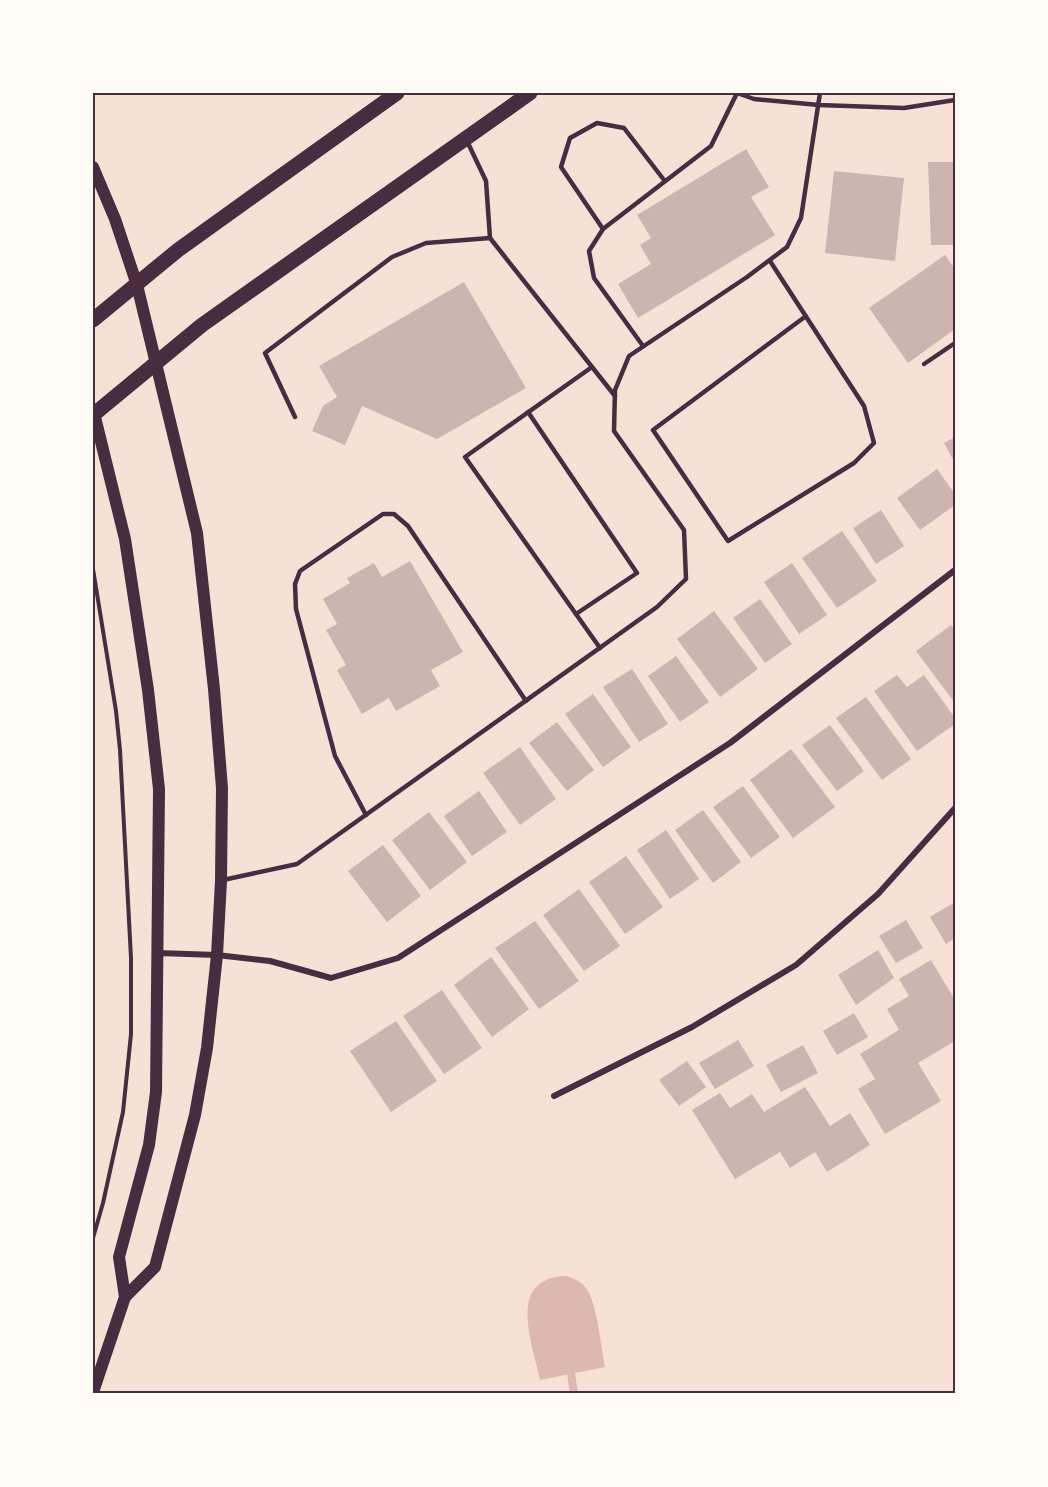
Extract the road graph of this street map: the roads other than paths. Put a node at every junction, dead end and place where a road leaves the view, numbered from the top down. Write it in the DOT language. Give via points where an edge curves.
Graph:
graph roads {
  1 [pos="397,93"];
  2 [pos="530,93"];
  3 [pos="737,93"];
  4 [pos="820,93"];
  5 [pos="955,100"];
  6 [pos="819,105"];
  7 [pos="466,138"];
  8 [pos="93,167"];
  9 [pos="664,180"];
  10 [pos="603,229"];
  11 [pos="490,238"];
  12 [pos="770,261"];
  13 [pos="137,285"];
  14 [pos="807,316"];
  15 [pos="93,320"];
  16 [pos="955,343"];
  17 [pos="643,346"];
  18 [pos="156,364"];
  19 [pos="924,364"];
  20 [pos="592,367"];
  21 [pos="615,396"];
  22 [pos="528,412"];
  23 [pos="93,413"];
  24 [pos="295,417"];
  25 [pos="955,570"];
  26 [pos="576,614"];
  27 [pos="600,648"];
  28 [pos="526,701"];
  29 [pos="955,808"];
  30 [pos="366,815"];
  31 [pos="221,881"];
  32 [pos="158,953"];
  33 [pos="217,955"];
  34 [pos="554,1096"];
  35 [pos="125,1297"];
  36 [pos="93,1392"];
  1 -- 13 [label="main road" via="178,250"];
  2 -- 7 [label="main road"];
  3 -- 6 [label="lane" via="754,99"];
  3 -- 9 [label="lane" via="711,146"];
  4 -- 6 [label="lane"];
  5 -- 6 [label="lane" via="904,108"];
  6 -- 12 [label="lane" via="801,218 787,247"];
  7 -- 11 [label="lane" via="486,182"];
  7 -- 18 [label="main road" via="202,325"];
  8 -- 13 [label="main road"];
  9 -- 10 [label="lane"];
  9 -- 10 [label="lane" via="624,128 597,123 570,138 561,167"];
  10 -- 17 [label="lane" via="589,251 594,278"];
  11 -- 20 [label="lane"];
  11 -- 24 [label="lane" via="426,243 392,257 265,353"];
  12 -- 14 [label="lane"];
  12 -- 17 [label="lane"];
  13 -- 15 [label="main road"];
  13 -- 18 [label="main road"];
  14 -- 14 [label="lane" via="864,406 874,443 854,463 728,541 653,430"];
  16 -- 19 [label="lane"];
  17 -- 21 [label="lane" via="629,356"];
  18 -- 23 [label="main road"];
  18 -- 31 [label="main road" via="197,533 222,788"];
  20 -- 21 [label="lane"];
  20 -- 22 [label="lane"];
  21 -- 27 [label="lane" via="614,430 684,530 686,579 657,607"];
  22 -- 26 [label="lane" via="637,573"];
  22 -- 26 [label="lane" via="465,457"];
  23 -- 32 [label="main road" via="125,539 148,690 159,789"];
  25 -- 33 [label="street" via="720,749 398,958 331,978 270,961"];
  26 -- 27 [label="lane"];
  27 -- 28 [label="lane"];
  28 -- 30 [label="lane"];
  28 -- 30 [label="lane" via="408,526 394,514 383,514 300,571 295,584 296,609 335,756"];
  29 -- 34 [label="street" via="878,894 796,965 693,1027"];
  30 -- 31 [label="lane" via="297,864"];
  31 -- 33 [label="main road"];
  32 -- 33 [label="street"];
  32 -- 35 [label="main road" via="156,1092 149,1145 119,1257"];
  33 -- 35 [label="main road" via="207,1048 172,1205 155,1267"];
  35 -- 36 [label="main road"];
}
